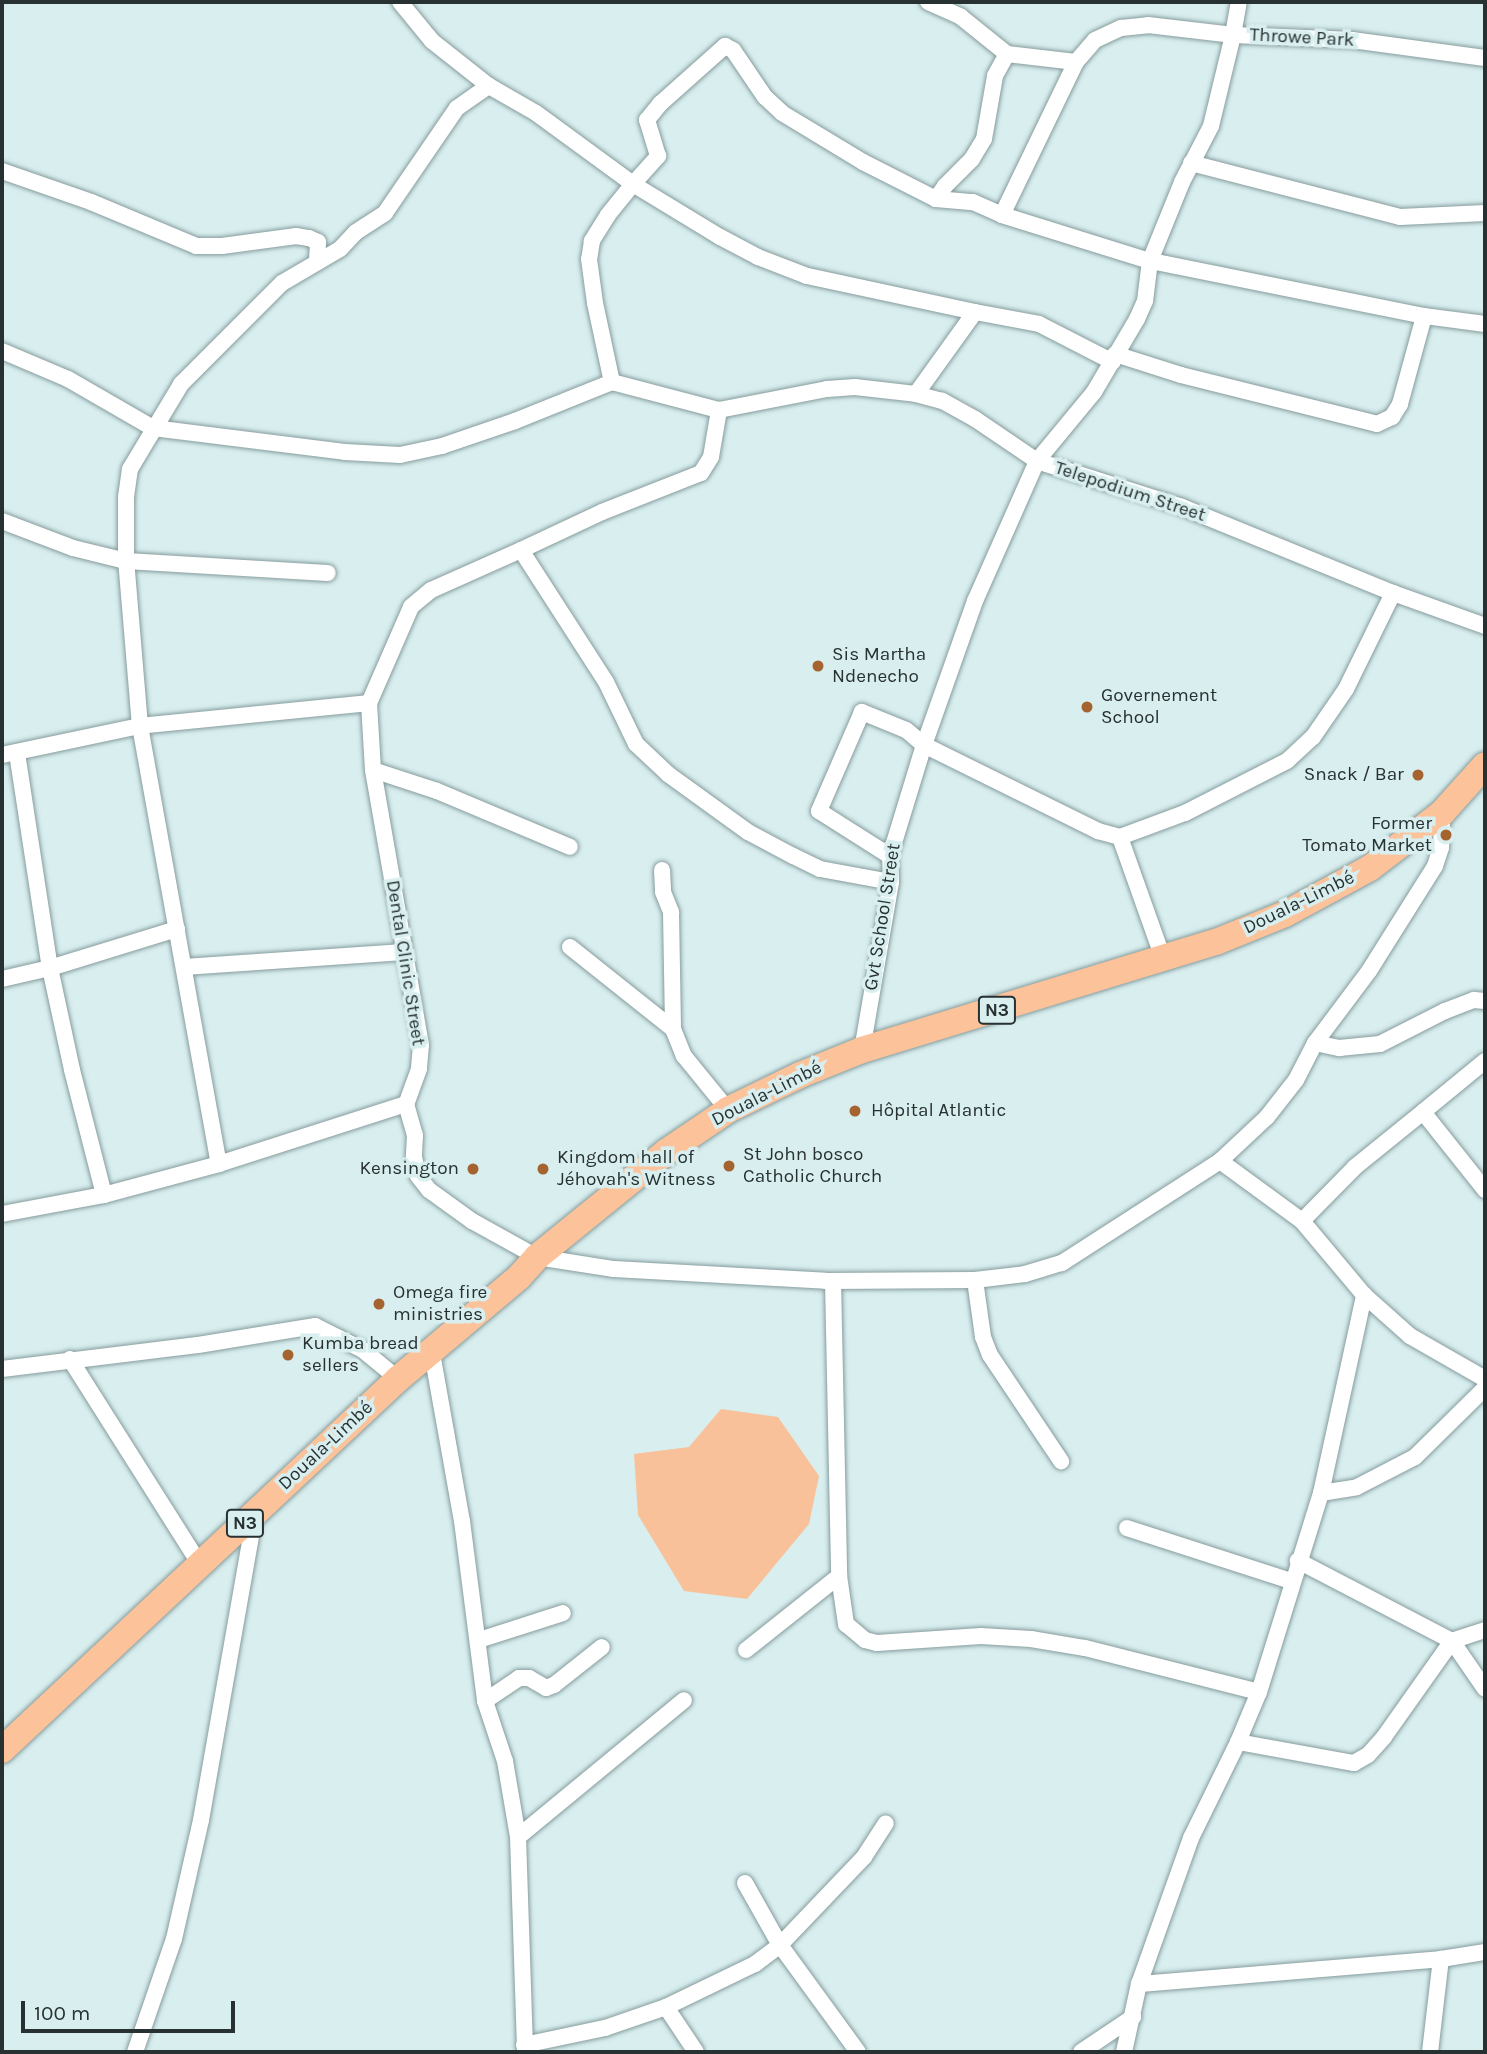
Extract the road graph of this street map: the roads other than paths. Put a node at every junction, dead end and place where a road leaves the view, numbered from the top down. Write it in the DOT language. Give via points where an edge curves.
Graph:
graph roads {
  1 [pos="400,2"];
  2 [pos="928,2"];
  3 [pos="1240,2"];
  4 [pos="1233,35"];
  5 [pos="1007,54"];
  6 [pos="1485,58"];
  7 [pos="1076,62"];
  8 [pos="489,86"];
  9 [pos="1191,163"];
  10 [pos="2,171"];
  11 [pos="634,184"];
  12 [pos="936,199"];
  13 [pos="1485,214"];
  14 [pos="1002,215"];
  15 [pos="317,261"];
  16 [pos="1150,261"];
  17 [pos="975,312"];
  18 [pos="1424,316"];
  19 [pos="1485,324"];
  20 [pos="2,351"];
  21 [pos="1114,358"];
  22 [pos="612,382"];
  23 [pos="916,394"];
  24 [pos="719,410"];
  25 [pos="153,428"];
  26 [pos="1037,461"];
  27 [pos="2,521"];
  28 [pos="521,551"];
  29 [pos="126,561"];
  30 [pos="328,573"];
  31 [pos="1393,593"];
  32 [pos="1485,626"];
  33 [pos="369,703"];
  34 [pos="140,726"];
  35 [pos="924,745"];
  36 [pos="9,754"];
  37 [pos="1485,765"];
  38 [pos="373,770"];
  39 [pos="1442,813"];
  40 [pos="1120,837"];
  41 [pos="570,847"];
  42 [pos="890,856"];
  43 [pos="662,870"];
  44 [pos="891,882"];
  45 [pos="177,929"];
  46 [pos="570,947"];
  47 [pos="403,952"];
  48 [pos="1163,958"];
  49 [pos="184,967"];
  50 [pos="50,968"];
  51 [pos="2,979"];
  52 [pos="1485,1001"];
  53 [pos="673,1029"];
  54 [pos="1315,1043"];
  55 [pos="862,1050"];
  56 [pos="1485,1061"];
  57 [pos="406,1104"];
  58 [pos="728,1110"];
  59 [pos="1423,1112"];
  60 [pos="1220,1161"];
  61 [pos="219,1164"];
  62 [pos="1485,1190"];
  63 [pos="104,1195"];
  64 [pos="2,1214"];
  65 [pos="1302,1221"];
  66 [pos="537,1257"];
  67 [pos="975,1280"];
  68 [pos="833,1281"];
  69 [pos="1364,1295"];
  70 [pos="432,1353"];
  71 [pos="70,1359"];
  72 [pos="2,1369"];
  73 [pos="398,1379"];
  74 [pos="1485,1379"];
  75 [pos="1485,1388"];
  76 [pos="1061,1461"];
  77 [pos="1321,1493"];
  78 [pos="255,1513"];
  79 [pos="1127,1528"];
  80 [pos="1298,1561"];
  81 [pos="201,1566"];
  82 [pos="839,1576"];
  83 [pos="1291,1581"];
  84 [pos="563,1613"];
  85 [pos="1485,1630"];
  86 [pos="479,1640"];
  87 [pos="1452,1641"];
  88 [pos="602,1647"];
  89 [pos="746,1650"];
  90 [pos="1485,1689"];
  91 [pos="1259,1692"];
  92 [pos="684,1700"];
  93 [pos="485,1701"];
  94 [pos="1238,1742"];
  95 [pos="2,1750"];
  96 [pos="886,1823"];
  97 [pos="518,1837"];
  98 [pos="745,1883"];
  99 [pos="780,1945"];
  100 [pos="1485,1952"];
  101 [pos="1441,1959"];
  102 [pos="1139,1984"];
  103 [pos="666,2007"];
  104 [pos="1133,2017"];
  105 [pos="524,2048"];
  106 [pos="135,2052"];
  107 [pos="696,2052"];
  108 [pos="858,2052"];
  109 [pos="1081,2052"];
  110 [pos="1124,2052"];
  111 [pos="1430,2052"];
  1 -- 8 [label="street" via="432,41"];
  2 -- 5 [label="street" via="961,17"];
  3 -- 4 [label="street"];
  4 -- 6 [label="street, Throwe Park" via="1352,40"];
  4 -- 7 [label="street" via="1148,25 1121,28 1094,40"];
  4 -- 9 [label="street, Throwe Park" via="1211,125"];
  5 -- 7 [label="street"];
  5 -- 12 [label="street" via="995,76 984,139"];
  7 -- 14 [label="street"];
  8 -- 11 [label="street" via="536,113"];
  8 -- 15 [label="street" via="457,108 384,213 340,250"];
  9 -- 13 [label="street" via="1375,213 1400,217"];
  9 -- 16 [label="street, Throwe Park"];
  10 -- 15 [label="street" via="196,246 309,238 318,242"];
  11 -- 12 [label="street" via="658,156 647,120 725,46 733,50 765,97 782,113"];
  11 -- 17 [label="street" via="720,237 795,271"];
  11 -- 22 [label="street" via="608,215 592,242 589,258"];
  12 -- 14 [label="street" via="973,202"];
  14 -- 16 [label="street"];
  15 -- 25 [label="street" via="282,283 202,361"];
  16 -- 18 [label="street"];
  16 -- 21 [label="street, Telepodium Street" via="1145,301"];
  17 -- 21 [label="street" via="1039,324"];
  17 -- 23 [label="street"];
  18 -- 19 [label="street"];
  18 -- 21 [label="street" via="1400,404 1392,417 1377,424"];
  20 -- 25 [label="street" via="68,379"];
  21 -- 26 [label="street, Telepodium Street" via="1094,392"];
  22 -- 24 [label="street"];
  22 -- 25 [label="street" via="515,421 400,455"];
  23 -- 24 [label="street" via="855,387 827,389"];
  23 -- 26 [label="street" via="942,401 975,419"];
  24 -- 28 [label="street" via="711,457 701,473 602,512"];
  25 -- 29 [label="street" via="127,481"];
  26 -- 31 [label="street, Telepodium Street" via="1182,507"];
  26 -- 35 [label="street, Gvt School Street" via="975,601"];
  27 -- 29 [label="street" via="73,548"];
  28 -- 33 [label="street" via="431,590 411,607"];
  28 -- 44 [label="street" via="606,682 636,744 668,774 748,832 793,856 820,869"];
  29 -- 30 [label="street"];
  29 -- 34 [label="street"];
  31 -- 32 [label="street, Telepodium Street"];
  31 -- 40 [label="street" via="1346,689 1313,737 1287,761 1185,813"];
  33 -- 34 [label="street"];
  33 -- 38 [label="street, Dental Clinic Street"];
  34 -- 36 [label="street"];
  34 -- 45 [label="street"];
  35 -- 40 [label="street" via="1098,831"];
  35 -- 42 [label="street, Gvt School Street"];
  35 -- 42 [label="street" via="906,730 862,712 819,808 826,818"];
  36 -- 50 [label="street"];
  37 -- 39 [label="highway, Douala-Limbé / N3"];
  38 -- 41 [label="street"];
  38 -- 47 [label="street, Dental Clinic Street"];
  39 -- 48 [label="highway, Douala-Limbé / N3" via="1370,868 1285,914"];
  39 -- 54 [label="street" via="1441,848 1435,866 1369,971"];
  40 -- 48 [label="street"];
  42 -- 44 [label="street, Gvt School Street"];
  43 -- 53 [label="street" via="663,892 671,912"];
  44 -- 55 [label="street, Gvt School Street"];
  45 -- 49 [label="street"];
  45 -- 50 [label="street"];
  46 -- 53 [label="street"];
  47 -- 49 [label="street"];
  47 -- 57 [label="street, Dental Clinic Street" via="421,1045 419,1069"];
  48 -- 55 [label="highway, Douala-Limbé / N3"];
  49 -- 61 [label="street"];
  50 -- 51 [label="street"];
  50 -- 63 [label="street"];
  52 -- 54 [label="street" via="1474,1000 1445,1011 1380,1044 1339,1048"];
  53 -- 58 [label="street" via="684,1056"];
  54 -- 60 [label="street" via="1296,1080 1267,1117"];
  55 -- 58 [label="highway, Douala-Limbé / N3"];
  56 -- 59 [label="street"];
  57 -- 61 [label="street"];
  57 -- 66 [label="street" via="415,1135 418,1176 429,1190 472,1221"];
  58 -- 66 [label="highway, Douala-Limbé / N3" via="666,1152"];
  59 -- 62 [label="street"];
  59 -- 65 [label="street" via="1355,1167"];
  60 -- 65 [label="street"];
  60 -- 67 [label="street" via="1062,1263 1025,1275"];
  61 -- 63 [label="street"];
  63 -- 64 [label="street"];
  65 -- 69 [label="street"];
  66 -- 68 [label="street" via="674,1274"];
  66 -- 70 [label="highway, Douala-Limbé / N3"];
  67 -- 68 [label="street"];
  67 -- 76 [label="street" via="990,1355"];
  68 -- 82 [label="street"];
  69 -- 74 [label="street" via="1410,1336"];
  69 -- 77 [label="street"];
  70 -- 73 [label="highway, Douala-Limbé / N3"];
  70 -- 86 [label="street"];
  71 -- 72 [label="street"];
  71 -- 73 [label="street" via="315,1326 363,1350"];
  71 -- 81 [label="street"];
  73 -- 78 [label="highway, Douala-Limbé / N3"];
  75 -- 77 [label="street" via="1415,1457 1357,1487"];
  77 -- 80 [label="street"];
  78 -- 81 [label="highway, Douala-Limbé / N3"];
  78 -- 106 [label="street" via="201,1821 174,1939"];
  79 -- 83 [label="street"];
  80 -- 83 [label="street"];
  80 -- 87 [label="street"];
  81 -- 95 [label="highway, Douala-Limbé / N3"];
  82 -- 89 [label="street"];
  82 -- 91 [label="street" via="846,1625 864,1640 1031,1639"];
  83 -- 91 [label="street"];
  84 -- 86 [label="street"];
  85 -- 87 [label="street"];
  86 -- 93 [label="street"];
  87 -- 90 [label="street"];
  87 -- 94 [label="street" via="1384,1737 1354,1763"];
  88 -- 93 [label="street" via="554,1685 546,1688 519,1678"];
  91 -- 94 [label="street"];
  92 -- 97 [label="street"];
  93 -- 97 [label="street" via="505,1761"];
  94 -- 102 [label="street" via="1191,1838"];
  96 -- 99 [label="street" via="864,1857"];
  97 -- 105 [label="street"];
  98 -- 99 [label="street"];
  99 -- 103 [label="street" via="755,1964"];
  99 -- 108 [label="street"];
  100 -- 101 [label="street"];
  101 -- 102 [label="street"];
  101 -- 111 [label="street"];
  102 -- 104 [label="street"];
  103 -- 105 [label="street"];
  103 -- 107 [label="street"];
  104 -- 109 [label="street"];
  104 -- 110 [label="street"];
}
